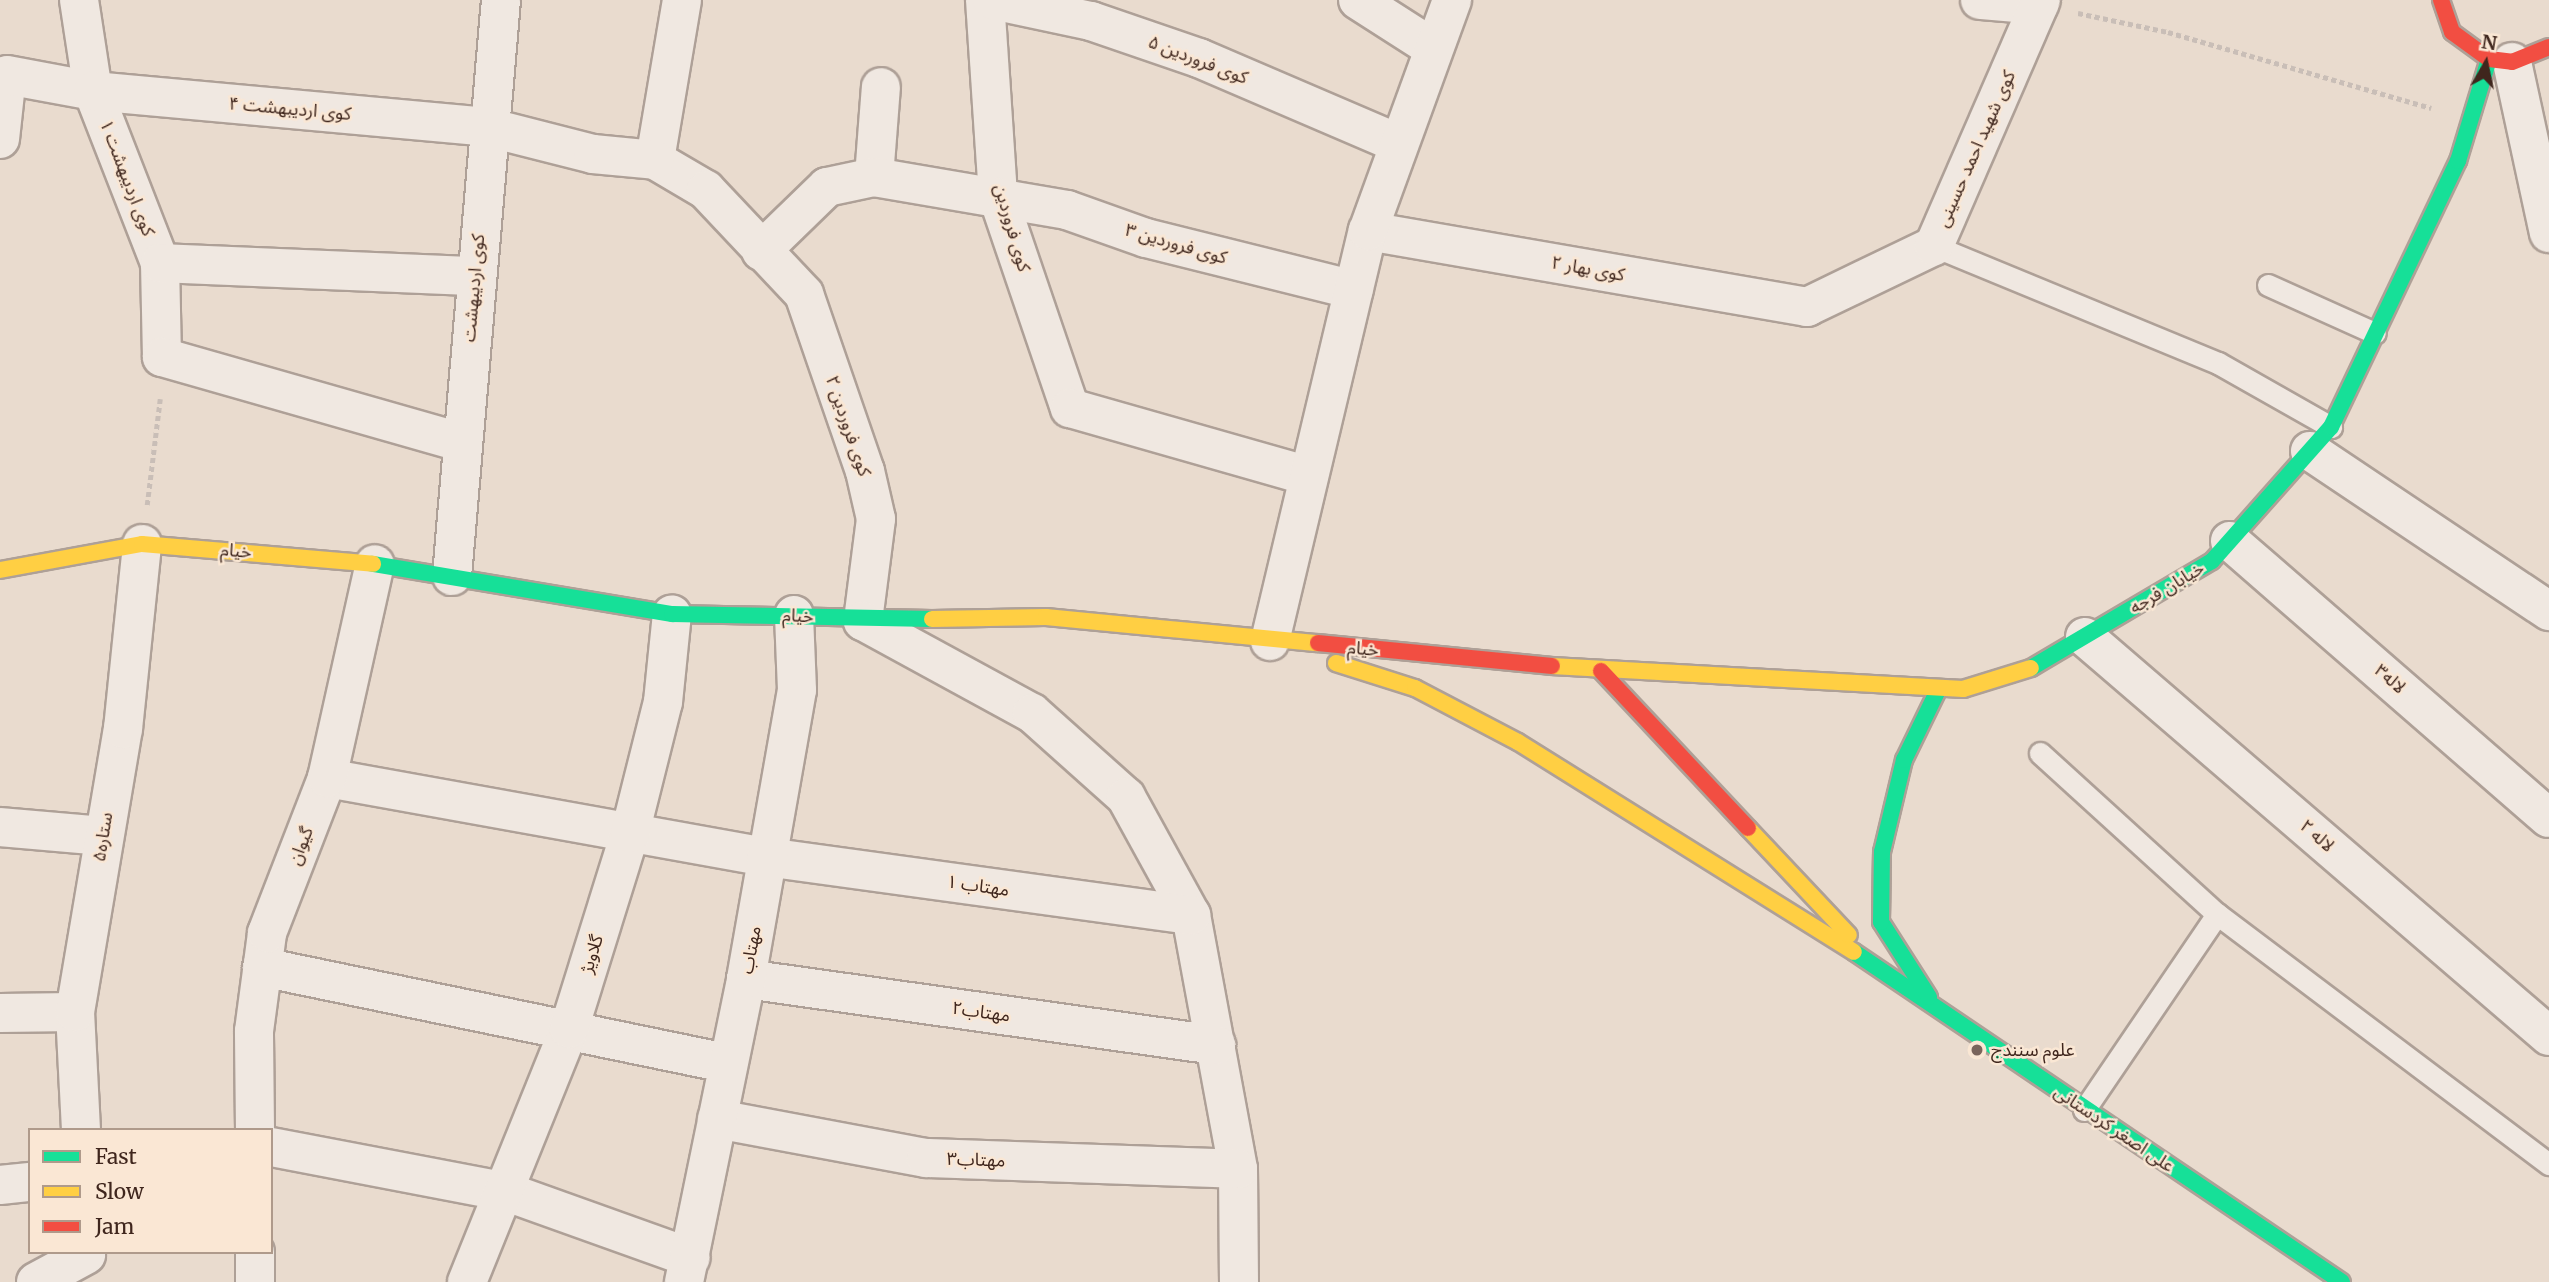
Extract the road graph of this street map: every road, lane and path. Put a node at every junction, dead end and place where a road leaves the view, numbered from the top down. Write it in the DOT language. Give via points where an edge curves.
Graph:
graph roads {
  1 [pos="79,0"];
  2 [pos="501,0"];
  3 [pos="682,0"];
  4 [pos="985,0"];
  5 [pos="992,0"];
  6 [pos="1358,0"];
  7 [pos="1452,0"];
  8 [pos="1980,0"];
  9 [pos="2441,0"];
  10 [pos="2040,3"];
  11 [pos="1433,48"];
  12 [pos="2521,56"];
  13 [pos="2549,71"];
  14 [pos="881,87"];
  15 [pos="93,91"];
  16 [pos="2470,120"];
  17 [pos="487,127"];
  18 [pos="0,139"];
  19 [pos="1397,142"];
  20 [pos="655,160"];
  21 [pos="874,177"];
  22 [pos="998,197"];
  23 [pos="1368,232"];
  24 [pos="2549,233"];
  25 [pos="1934,246"];
  26 [pos="761,251"];
  27 [pos="160,263"];
  28 [pos="475,276"];
  29 [pos="2268,285"];
  30 [pos="1354,290"];
  31 [pos="1807,307"];
  32 [pos="2375,333"];
  33 [pos="162,357"];
  34 [pos="2321,439"];
  35 [pos="461,442"];
  36 [pos="1308,476"];
  37 [pos="2230,541"];
  38 [pos="142,544"];
  39 [pos="375,565"];
  40 [pos="0,570"];
  41 [pos="452,576"];
  42 [pos="2549,611"];
  43 [pos="672,614"];
  44 [pos="794,615"];
  45 [pos="863,621"];
  46 [pos="2085,637"];
  47 [pos="1270,641"];
  48 [pos="1601,671"];
  49 [pos="1937,692"];
  50 [pos="2040,753"];
  51 [pos="327,778"];
  52 [pos="2549,818"];
  53 [pos="0,827"];
  54 [pos="630,833"];
  55 [pos="102,836"];
  56 [pos="766,856"];
  57 [pos="2217,914"];
  58 [pos="1191,915"];
  59 [pos="262,967"];
  60 [pos="1887,975"];
  61 [pos="746,979"];
  62 [pos="1930,999"];
  63 [pos="75,1012"];
  64 [pos="0,1013"];
  65 [pos="569,1029"];
  66 [pos="2549,1036"];
  67 [pos="1216,1045"];
  68 [pos="727,1063"];
  69 [pos="2084,1110"];
  70 [pos="717,1119"];
  71 [pos="81,1128"];
  72 [pos="255,1128"];
  73 [pos="273,1147"];
  74 [pos="2549,1164"];
  75 [pos="1238,1169"];
  76 [pos="28,1182"];
  77 [pos="0,1185"];
  78 [pos="507,1192"];
  79 [pos="255,1254"];
  80 [pos="85,1263"];
  81 [pos="687,1270"];
  82 [pos="36,1282"];
  83 [pos="255,1282"];
  84 [pos="467,1282"];
  85 [pos="1239,1282"];
  86 [pos="2342,1282"];
  1 -- 15 [label="street, کوی اردیبهشت ۱"];
  2 -- 17 [label="street, کوی اردیبهشت"];
  3 -- 20 [label="street"];
  4 -- 22 [label="street, کوی فروردین"];
  5 -- 19 [label="street, کوی فروردین ۵" via="1091,21 1199,58"];
  6 -- 11 [label="street"];
  7 -- 11 [label="street"];
  8 -- 10 [label="street"];
  9 -- 12 [label="street" via="2452,32"];
  10 -- 16 [label="path" via="2168,32"];
  10 -- 25 [label="street, کوی شهید احمد حسینی"];
  11 -- 19 [label="street"];
  12 -- 13 [label="street"];
  12 -- 16 [label="street, خیابان فرجه"];
  12 -- 24 [label="street"];
  14 -- 21 [label="street"];
  15 -- 17 [label="street, کوی اردیبهشت ۴"];
  15 -- 18 [label="street, کوی اردیبهشت ۴" via="7,75"];
  15 -- 27 [label="street, کوی اردیبهشت ۱"];
  16 -- 32 [label="street, خیابان فرجه" via="2458,161"];
  17 -- 20 [label="street, کوی اردیبهشت ۴" via="593,155"];
  17 -- 28 [label="street, کوی اردیبهشت"];
  19 -- 23 [label="street"];
  20 -- 26 [label="street, کوی فروردین ۲" via="706,190"];
  21 -- 22 [label="street"];
  21 -- 26 [label="street" via="827,187"];
  22 -- 30 [label="street, کوی فروردین ۳" via="1067,210 1146,238"];
  22 -- 36 [label="street, کوی فروردین" via="1070,408"];
  23 -- 30 [label="street"];
  23 -- 31 [label="street, کوی بهار ۲"];
  25 -- 31 [label="street, کوی شهید احمد حسینی"];
  25 -- 34 [label="lane" via="2218,363"];
  26 -- 45 [label="street, کوی فروردین ۲" via="803,294 865,471 876,519"];
  27 -- 28 [label="street"];
  27 -- 33 [label="street, کوی اردیبهشت ۱"];
  28 -- 35 [label="street, کوی اردیبهشت"];
  29 -- 32 [label="lane"];
  30 -- 36 [label="street"];
  32 -- 34 [label="street, خیابان فرجه"];
  33 -- 35 [label="street"];
  33 -- 38 [label="path"];
  34 -- 37 [label="street, خیابان فرجه"];
  34 -- 42 [label="street"];
  35 -- 41 [label="street, کوی اردیبهشت"];
  36 -- 47 [label="street"];
  37 -- 46 [label="street, خیابان فرجه" via="2213,561"];
  37 -- 52 [label="street, لاله۳"];
  38 -- 39 [label="street, خیام"];
  38 -- 40 [label="street, خیام"];
  38 -- 55 [label="street, ستاره۵" via="123,729"];
  39 -- 41 [label="street, خیام"];
  39 -- 51 [label="street, گیوان"];
  41 -- 43 [label="street, خیام"];
  43 -- 44 [label="street, خیام"];
  43 -- 54 [label="street, گلاویژ" via="663,702"];
  44 -- 45 [label="street, خیام"];
  44 -- 56 [label="street, مهتاب" via="797,691"];
  45 -- 47 [label="street, خیام" via="1046,617"];
  45 -- 58 [label="street" via="1032,713 1126,797"];
  46 -- 49 [label="street, خیابان فرجه" via="2031,668"];
  46 -- 66 [label="street, لاله ۲"];
  47 -- 48 [label="street, خیام"];
  47 -- 60 [label="street" via="1415,688 1518,742"];
  48 -- 49 [label="street, خیابان فرجه"];
  48 -- 60 [label="street"];
  49 -- 62 [label="street" via="1904,760 1882,852 1881,922"];
  50 -- 57 [label="lane"];
  51 -- 54 [label="street, مهتاب ۱"];
  51 -- 59 [label="street, گیوان" via="267,933"];
  53 -- 55 [label="street"];
  54 -- 56 [label="street, مهتاب ۱"];
  54 -- 65 [label="street, گلاویژ"];
  55 -- 63 [label="street, ستاره۵"];
  56 -- 58 [label="street, مهتاب ۱"];
  56 -- 61 [label="street, مهتاب"];
  57 -- 69 [label="lane"];
  57 -- 74 [label="lane"];
  58 -- 67 [label="street"];
  59 -- 65 [label="street"];
  59 -- 72 [label="street, گیوان" via="254,1031"];
  60 -- 62 [label="street, علی اصغر کردستانی"];
  61 -- 67 [label="street, مهتاب۲"];
  61 -- 68 [label="street, مهتاب"];
  62 -- 69 [label="street, علی اصغر کردستانی"];
  63 -- 64 [label="street"];
  63 -- 71 [label="street, ستاره۵"];
  65 -- 68 [label="street"];
  65 -- 78 [label="street, گلاویژ"];
  67 -- 75 [label="street"];
  68 -- 70 [label="street, مهتاب"];
  69 -- 86 [label="street, علی اصغر کردستانی"];
  70 -- 75 [label="street, مهتاب۳" via="926,1158"];
  70 -- 81 [label="street, مهتاب"];
  73 -- 78 [label="street"];
  75 -- 85 [label="street"];
  76 -- 77 [label="street"];
  78 -- 81 [label="street"];
  78 -- 84 [label="street, گلاویژ"];
  79 -- 83 [label="street"];
  80 -- 82 [label="street"];
}
